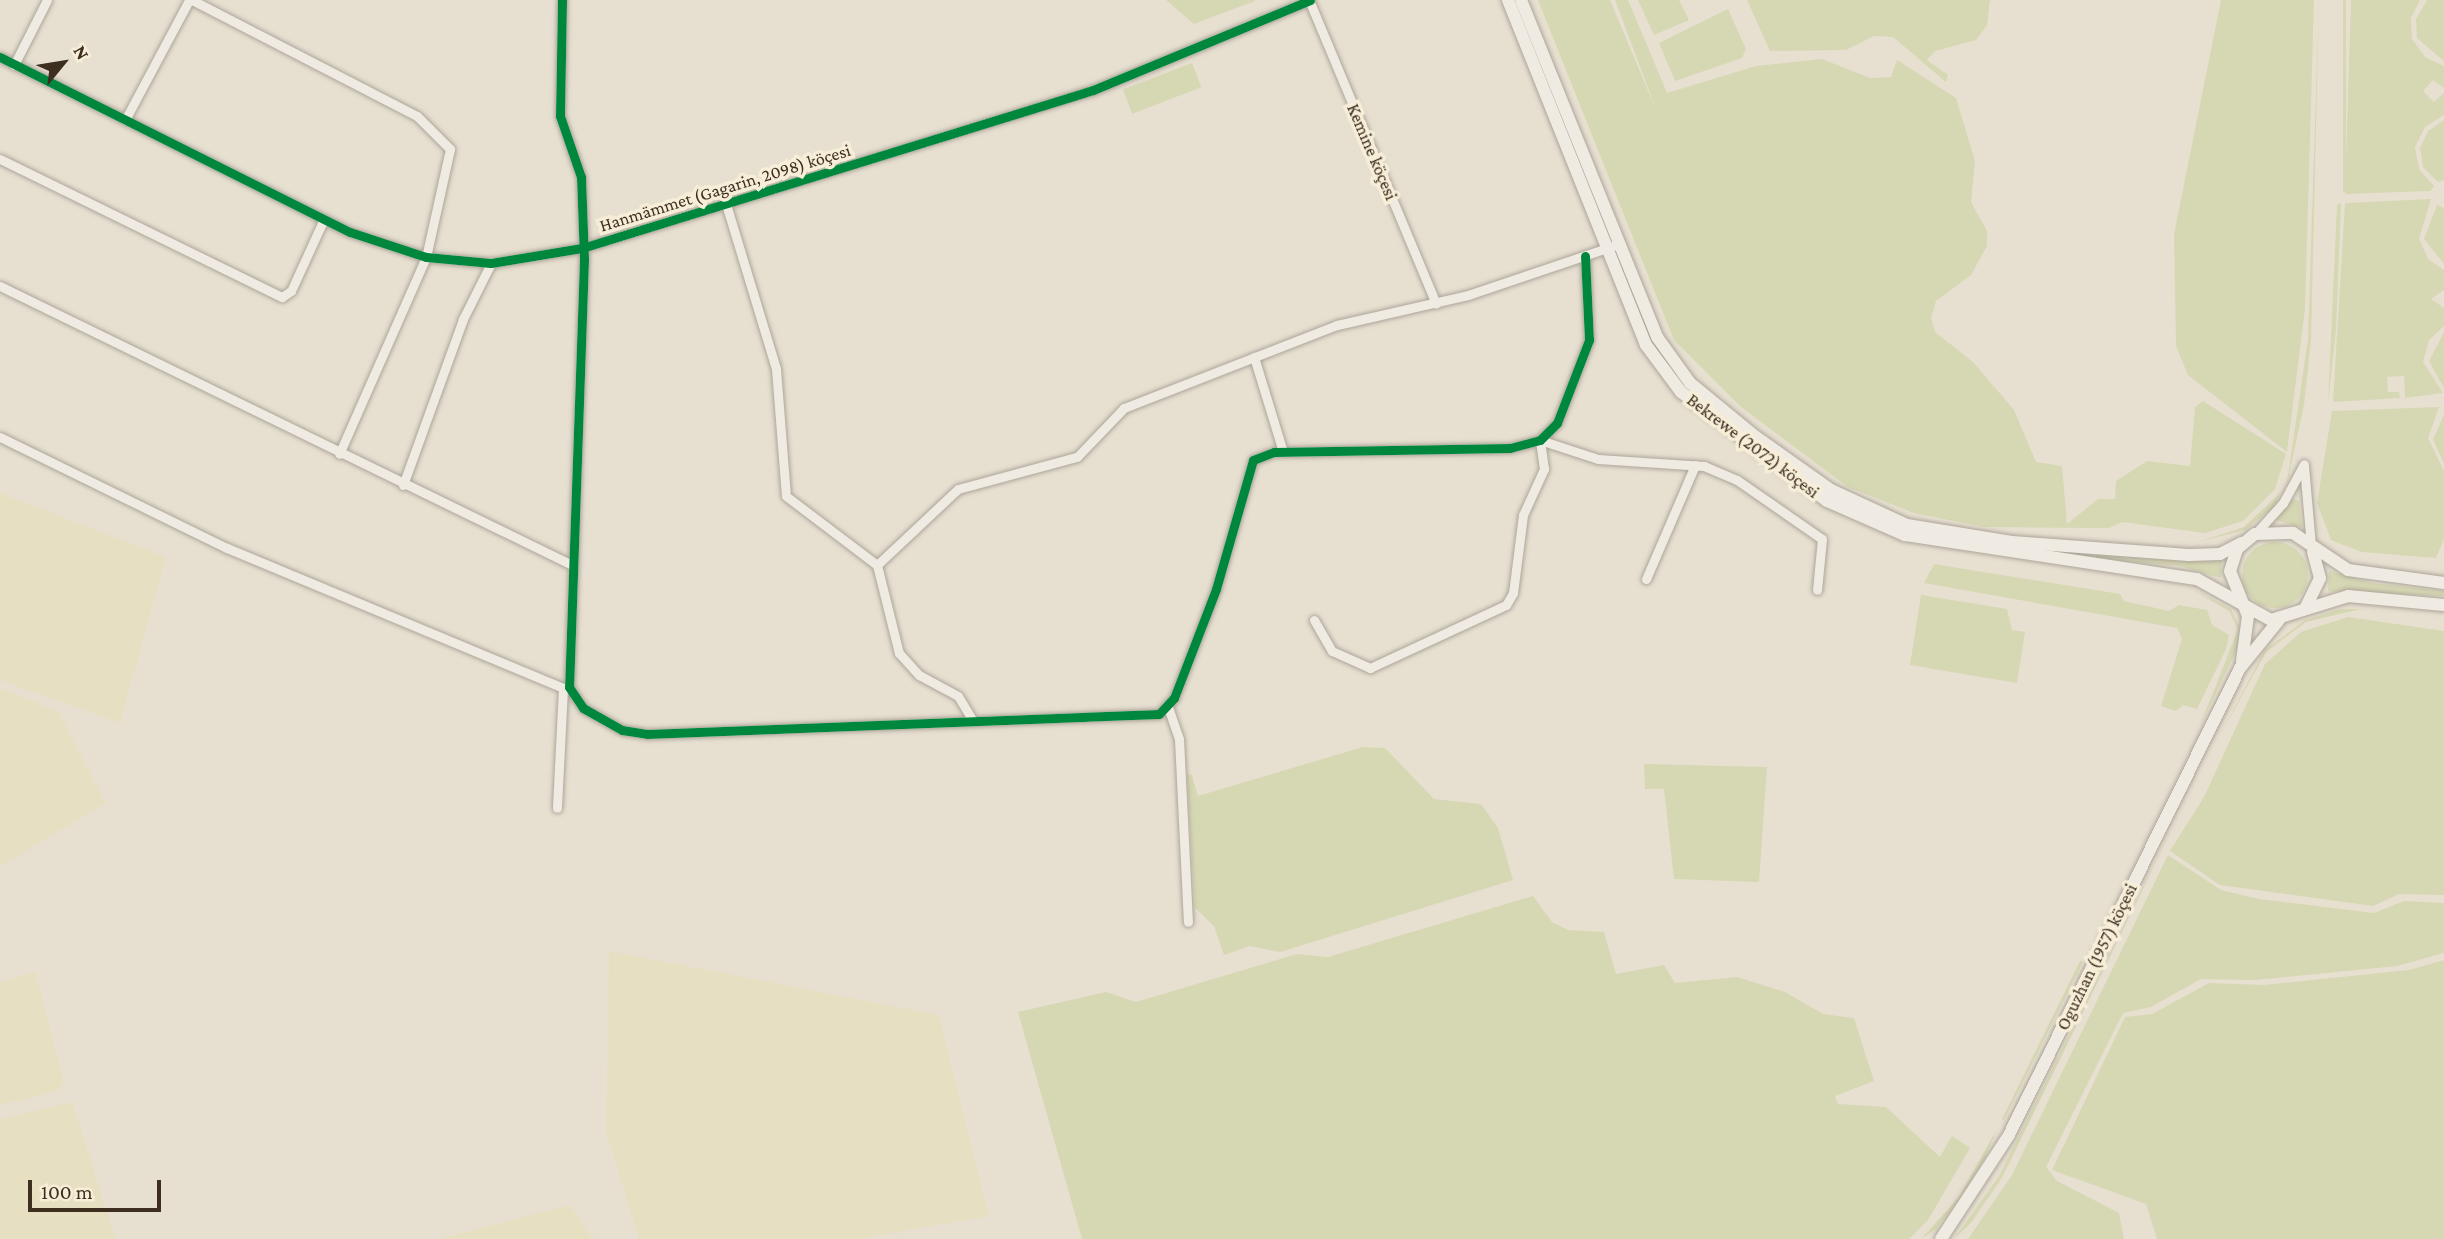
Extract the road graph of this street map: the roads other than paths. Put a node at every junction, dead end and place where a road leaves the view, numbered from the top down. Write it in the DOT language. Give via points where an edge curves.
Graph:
graph roads {
  1 [pos="47,0"];
  2 [pos="190,0"];
  3 [pos="562,0"];
  4 [pos="1309,0"];
  5 [pos="1508,0"];
  6 [pos="1521,0"];
  7 [pos="0,57"];
  8 [pos="14,65"];
  9 [pos="125,120"];
  10 [pos="0,159"];
  11 [pos="726,204"];
  12 [pos="324,219"];
  13 [pos="1619,244"];
  14 [pos="582,248"];
  15 [pos="1606,249"];
  16 [pos="1585,256"];
  17 [pos="426,257"];
  18 [pos="491,263"];
  19 [pos="0,286"];
  20 [pos="1436,303"];
  21 [pos="1254,357"];
  22 [pos="0,437"];
  23 [pos="1540,440"];
  24 [pos="1283,452"];
  25 [pos="339,454"];
  26 [pos="1695,465"];
  27 [pos="403,485"];
  28 [pos="2255,534"];
  29 [pos="2242,543"];
  30 [pos="2311,548"];
  31 [pos="572,565"];
  32 [pos="877,565"];
  33 [pos="1646,579"];
  34 [pos="2444,583"];
  35 [pos="1817,590"];
  36 [pos="2238,601"];
  37 [pos="2444,604"];
  38 [pos="2301,612"];
  39 [pos="1314,620"];
  40 [pos="2279,620"];
  41 [pos="2240,668"];
  42 [pos="1168,707"];
  43 [pos="971,718"];
  44 [pos="557,808"];
  45 [pos="1188,922"];
  46 [pos="1941,1239"];
  1 -- 8 [label="street"];
  2 -- 9 [label="street"];
  2 -- 17 [label="street" via="441,134 451,158"];
  3 -- 14 [label="street" via="560,116 581,177"];
  4 -- 11 [label="street, Hanmämmet (Gagarin, 2098) köçesi" via="1093,90"];
  4 -- 20 [label="street, Kemine köçesi"];
  5 -- 15 [label="main road, Bekrewe (2072) köçesi"];
  6 -- 13 [label="main road, Bekrewe (2072) köçesi"];
  7 -- 8 [label="street, Hanmämmet (Gagarin, 2098) köçesi"];
  8 -- 9 [label="street, Hanmämmet (Gagarin, 2098) köçesi"];
  9 -- 12 [label="street, Hanmämmet (Gagarin, 2098) köçesi"];
  10 -- 12 [label="street" via="282,297 291,291"];
  11 -- 14 [label="street, Hanmämmet (Gagarin, 2098) köçesi"];
  11 -- 32 [label="street" via="776,369 786,496"];
  12 -- 17 [label="street, Hanmämmet (Gagarin, 2098) köçesi"];
  13 -- 15 [label="street"];
  13 -- 29 [label="main road, Bekrewe (2072) köçesi" via="1657,337 1690,383 1756,437 1866,510 1907,525 2012,542 2189,555 2220,554"];
  14 -- 18 [label="street, Hanmämmet (Gagarin, 2098) köçesi"];
  14 -- 31 [label="street"];
  15 -- 16 [label="street"];
  15 -- 36 [label="main road, Bekrewe (2072) köçesi" via="1646,345 1672,382 1741,441 1827,501 1905,535 2185,576"];
  16 -- 20 [label="street"];
  16 -- 23 [label="street" via="1589,340 1557,423"];
  17 -- 18 [label="street, Hanmämmet (Gagarin, 2098) köçesi"];
  17 -- 25 [label="street"];
  18 -- 27 [label="street" via="463,319"];
  19 -- 25 [label="street"];
  20 -- 21 [label="street" via="1337,324"];
  21 -- 24 [label="street"];
  21 -- 32 [label="street" via="1124,408 1071,460 965,484 923,516"];
  22 -- 44 [label="street" via="227,548 563,688"];
  23 -- 24 [label="street" via="1518,448"];
  23 -- 26 [label="street" via="1598,459"];
  23 -- 39 [label="street" via="1544,469 1523,515 1513,593 1506,605 1370,668 1332,652"];
  24 -- 42 [label="street" via="1261,454 1247,471 1216,589"];
  25 -- 27 [label="street"];
  26 -- 33 [label="street"];
  26 -- 35 [label="street" via="1737,480 1819,534 1824,545"];
  27 -- 31 [label="street"];
  28 -- 29 [label="main road, Bekrewe (2072) köçesi"];
  28 -- 30 [label="main road" via="2286,531"];
  28 -- 30 [label="street" via="2283,503 2304,464"];
  29 -- 36 [label="main road" via="2230,571"];
  30 -- 34 [label="main road" via="2348,570"];
  30 -- 38 [label="main road" via="2320,578"];
  31 -- 43 [label="street" via="569,687 583,708 622,730 647,734"];
  32 -- 43 [label="street" via="899,653 919,675 958,696"];
  36 -- 40 [label="main road, Bekrewe (2072) köçesi" via="2256,616"];
  36 -- 41 [label="main road, Oguzhan (1957) köçesi" via="2249,628"];
  37 -- 38 [label="main road" via="2348,596"];
  38 -- 40 [label="main road"];
  40 -- 41 [label="main road, Oguzhan (1957) köçesi"];
  41 -- 46 [label="main road, Oguzhan (1957) köçesi" via="2009,1135"];
  42 -- 43 [label="street" via="1148,717"];
  42 -- 45 [label="street" via="1179,739"];
}
